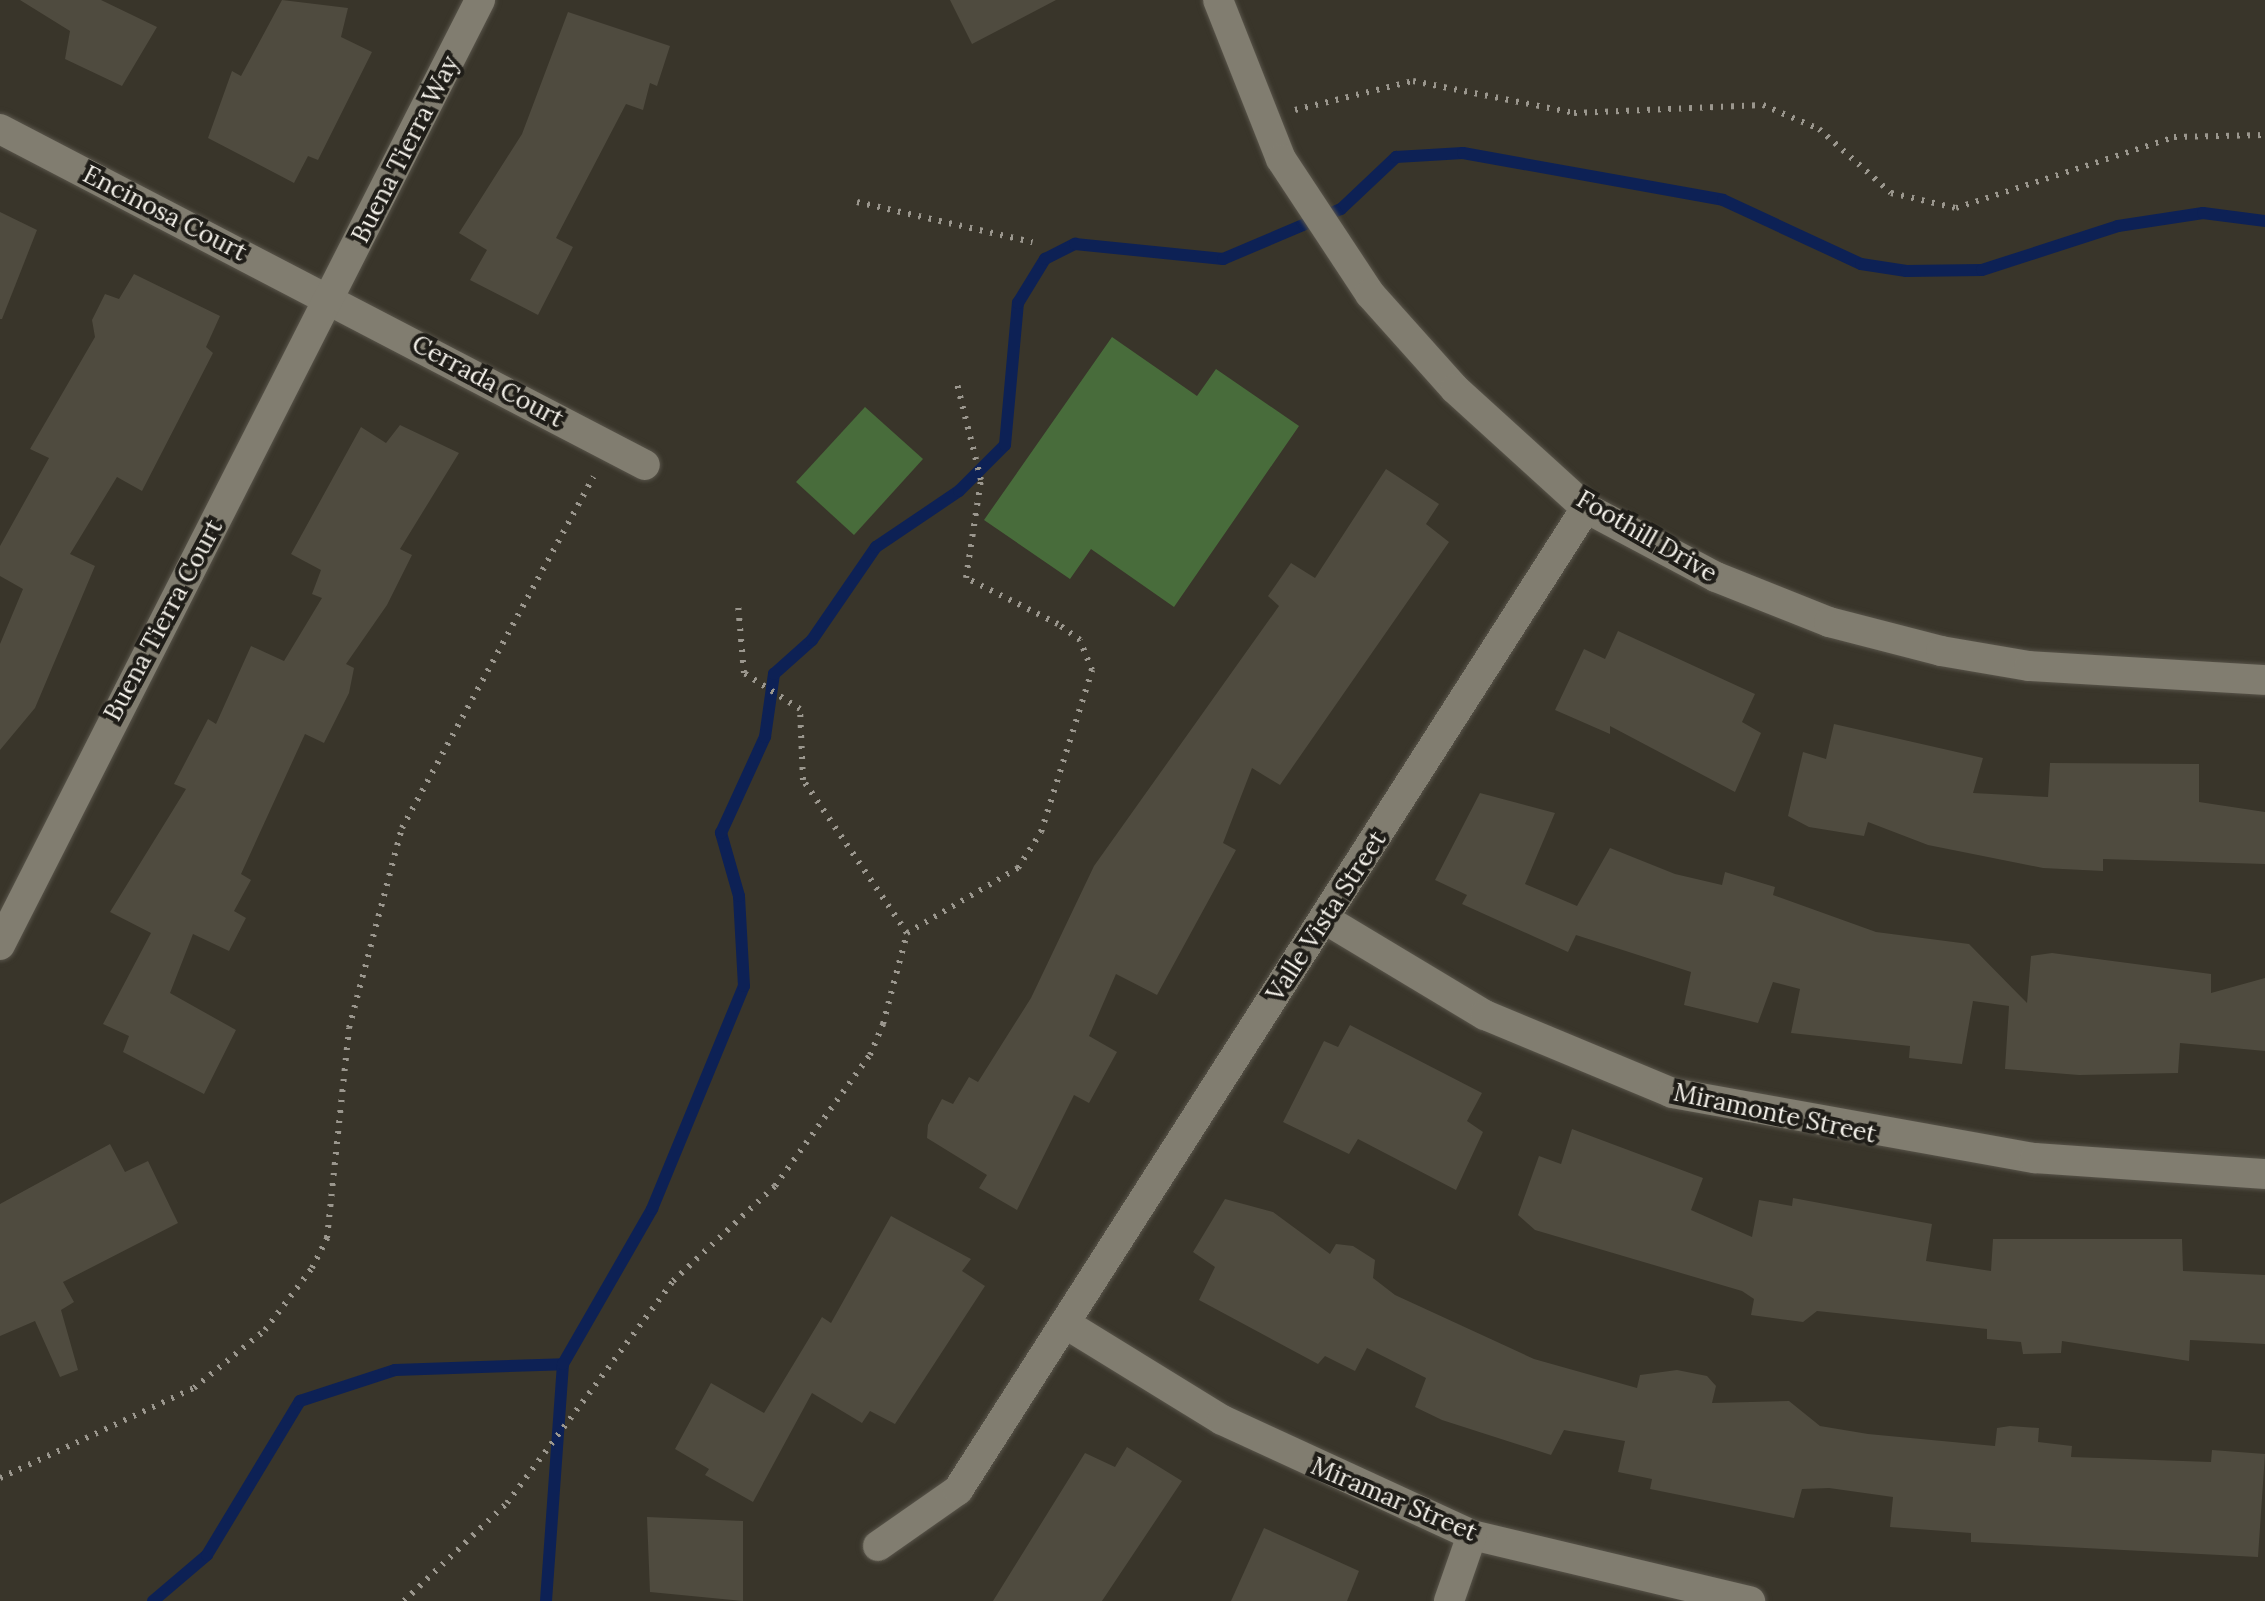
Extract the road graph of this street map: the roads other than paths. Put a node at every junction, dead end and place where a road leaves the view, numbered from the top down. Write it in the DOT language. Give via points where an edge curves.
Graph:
graph roads {
  1 [pos="480,0"];
  2 [pos="1218,0"];
  3 [pos="0,129"];
  4 [pos="331,298"];
  5 [pos="646,465"];
  6 [pos="1586,508"];
  7 [pos="2265,680"];
  8 [pos="1324,918"];
  9 [pos="0,945"];
  10 [pos="2265,1174"];
  11 [pos="1066,1324"];
  12 [pos="1472,1535"];
  13 [pos="878,1546"];
  14 [pos="1449,1601"];
  15 [pos="1750,1601"];
  1 -- 4 [label="street, Buena Tierra Way"];
  2 -- 6 [label="street, Foothill Drive" via="1263,122 1370,294 1455,389"];
  3 -- 4 [label="street, Encinosa Court"];
  4 -- 5 [label="street, Cerrada Court"];
  4 -- 9 [label="street, Buena Tierra Court"];
  6 -- 7 [label="street, Foothill Drive" via="1716,577 1904,642 2029,666"];
  6 -- 8 [label="street, Valle Vista Street"];
  8 -- 10 [label="street, Miramonte Street" via="1486,1015 1672,1093 2035,1158"];
  8 -- 11 [label="street, Valle Vista Street"];
  11 -- 12 [label="street, Miramar Street" via="1222,1420"];
  11 -- 13 [label="street, Valle Vista Street" via="958,1490"];
  12 -- 14 [label="street"];
  12 -- 15 [label="street, Miramar Street"];
}
